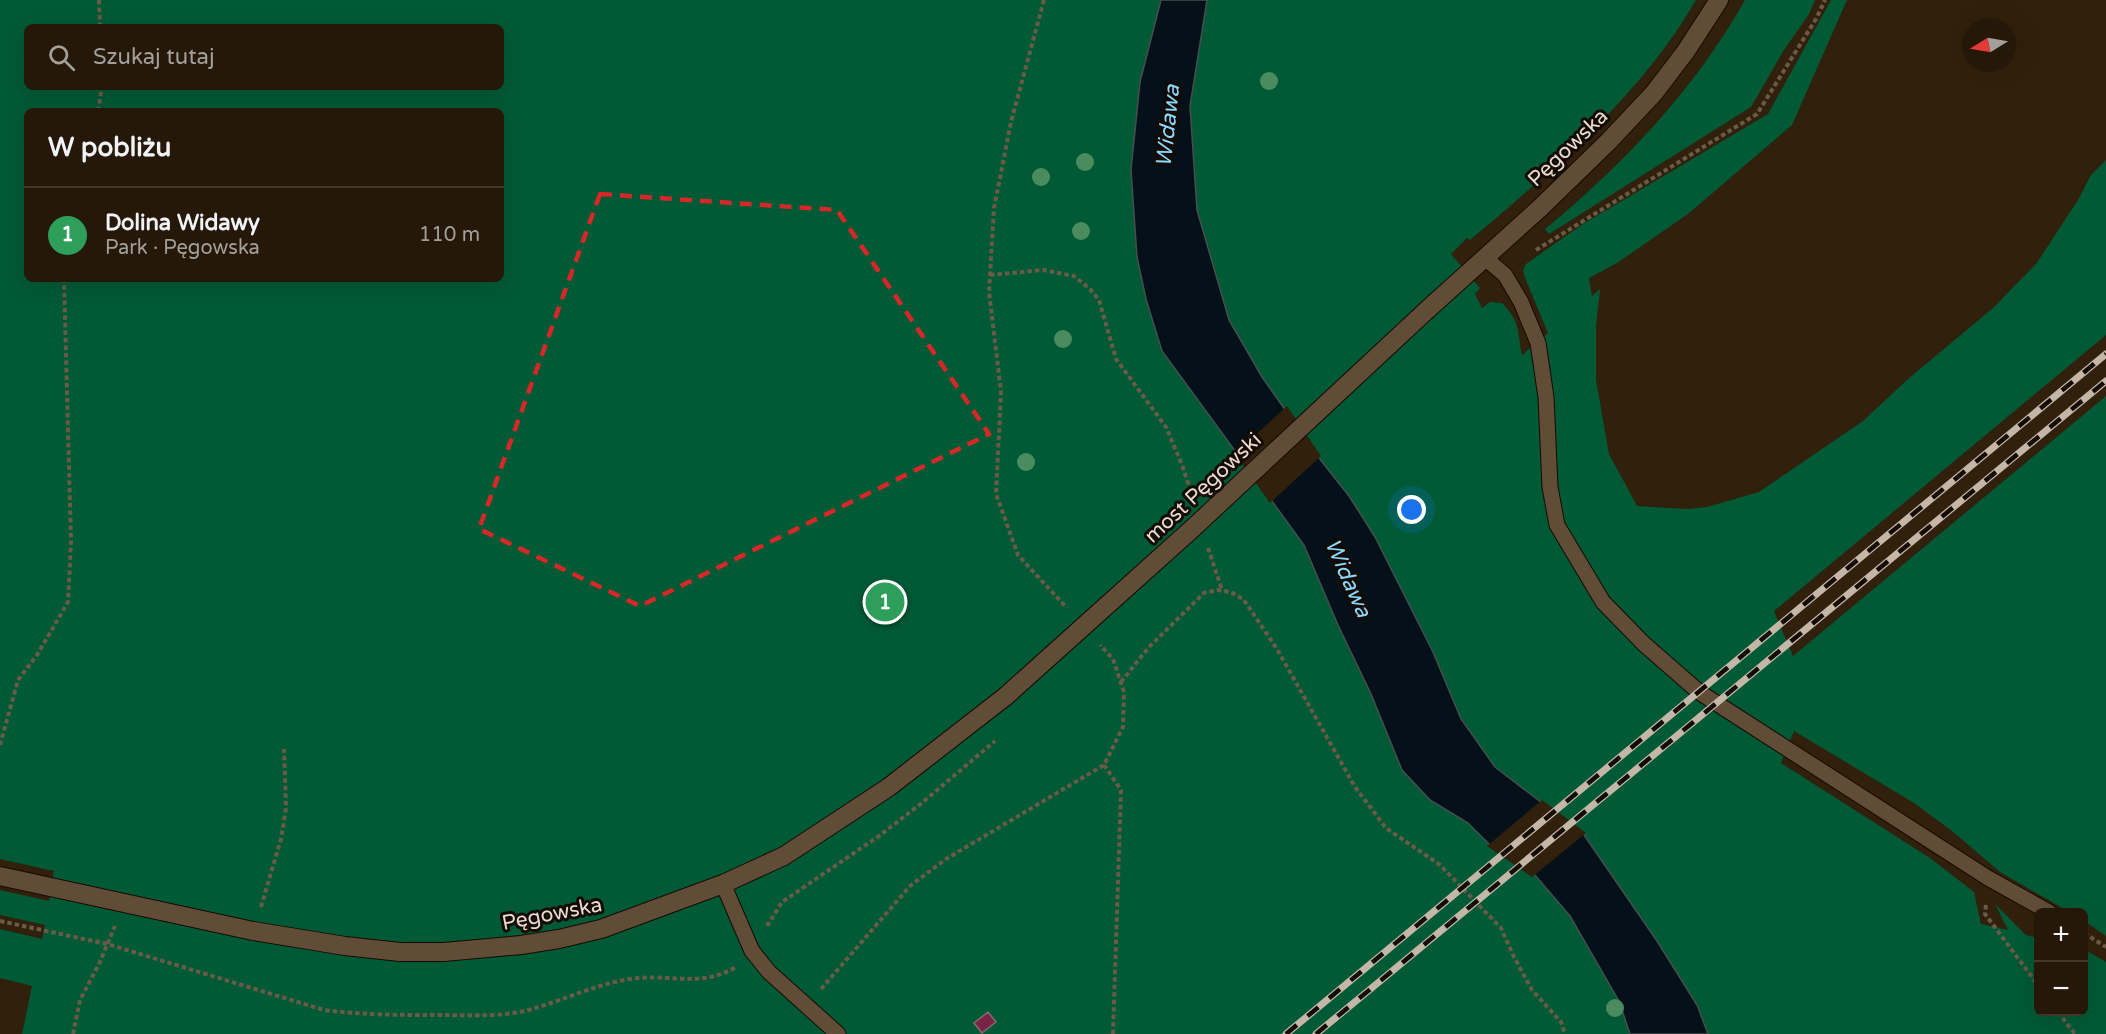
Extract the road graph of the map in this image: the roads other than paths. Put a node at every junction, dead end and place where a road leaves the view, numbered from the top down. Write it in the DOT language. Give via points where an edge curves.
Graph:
graph roads {
  1 [pos="1719,0"];
  2 [pos="1484,257"];
  3 [pos="1427,310"];
  4 [pos="1006,696"];
  5 [pos="0,876"];
  6 [pos="723,884"];
  7 [pos="2042,908"];
  8 [pos="838,1034"];
  1 -- 2 [label="main road, Pęgowska" via="1654,93 1591,159"];
  2 -- 3 [label="main road, Pęgowska"];
  2 -- 7 [label="lane" via="1505,275 1538,343 1546,397 1550,487 1557,525 1603,602 1699,692 1979,873"];
  3 -- 4 [label="main road, most Pęgowski, bridge"];
  4 -- 6 [label="main road, Pęgowska" via="889,787 784,856"];
  5 -- 6 [label="main road, Pęgowska" via="253,931 400,952 498,948 559,939 601,929"];
  6 -- 8 [label="lane" via="752,951 769,972"];
}
